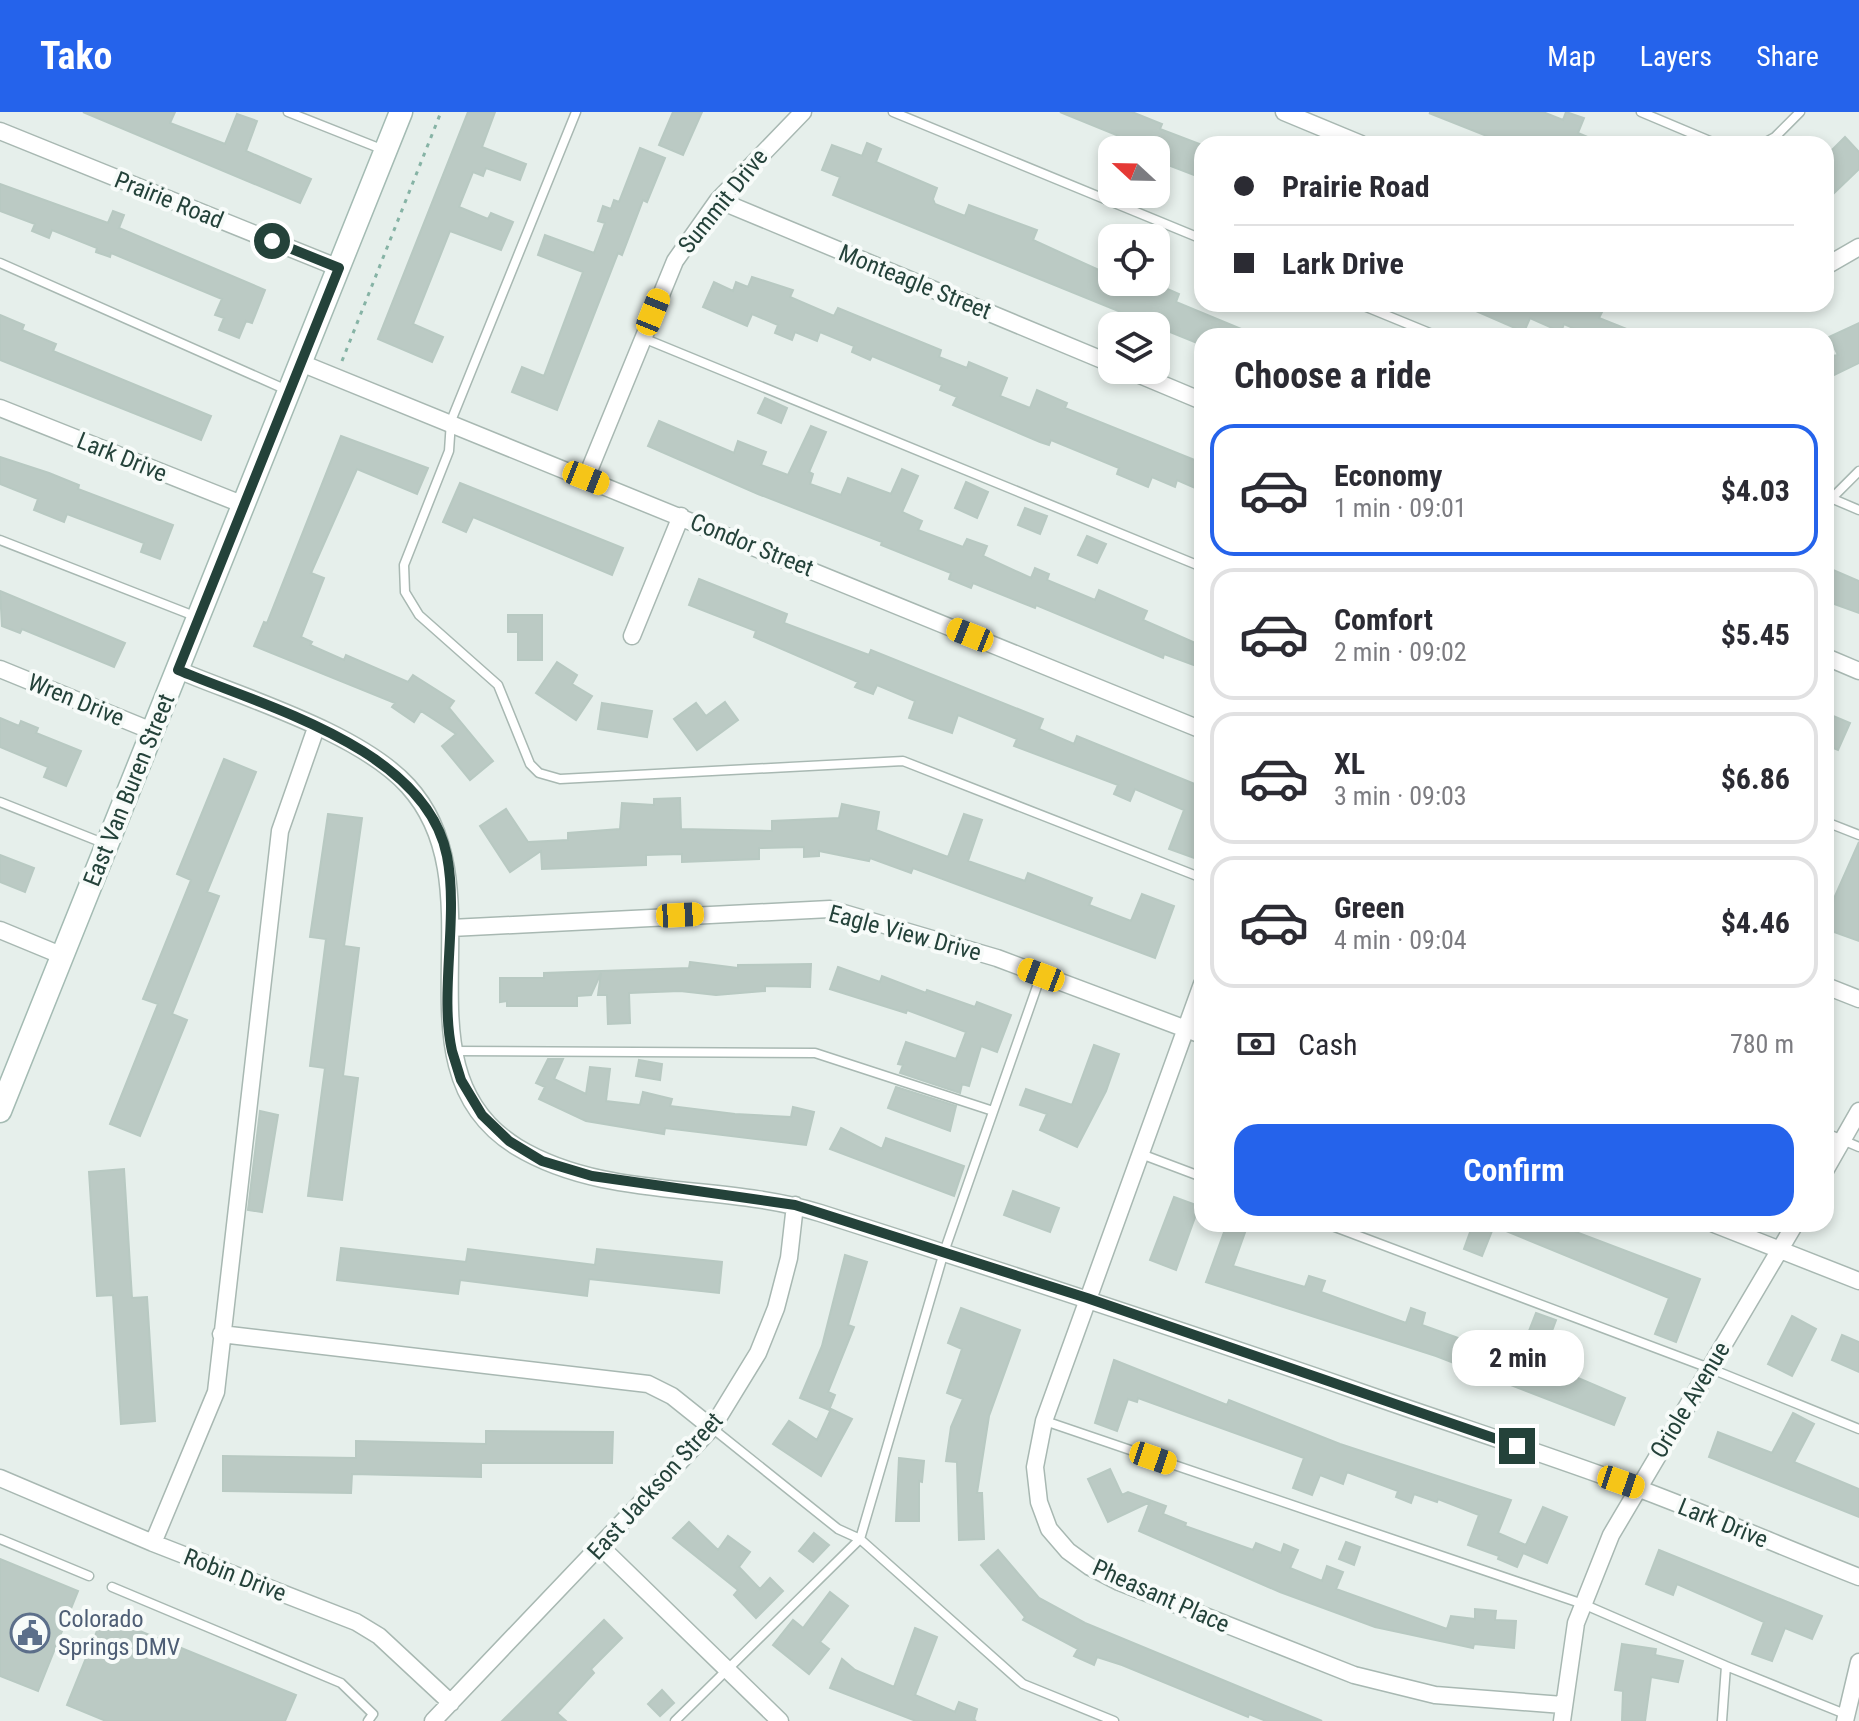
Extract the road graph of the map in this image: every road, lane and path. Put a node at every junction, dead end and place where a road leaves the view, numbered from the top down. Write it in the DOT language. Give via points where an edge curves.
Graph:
graph roads {
  1 [pos="288,112"];
  2 [pos="401,112"];
  3 [pos="441,112"];
  4 [pos="576,112"];
  5 [pos="803,112"];
  6 [pos="893,112"];
  7 [pos="1284,112"];
  8 [pos="1641,112"];
  9 [pos="1800,112"];
  10 [pos="0,131"];
  11 [pos="1342,136"];
  12 [pos="1698,136"];
  13 [pos="1776,136"];
  14 [pos="385,150"];
  15 [pos="718,200"];
  16 [pos="1194,236"];
  17 [pos="1859,247"];
  18 [pos="1834,261"];
  19 [pos="0,263"];
  20 [pos="339,268"];
  21 [pos="1378,312"];
  22 [pos="1418,328"];
  23 [pos="643,338"];
  24 [pos="1098,358"];
  25 [pos="301,363"];
  26 [pos="336,377"];
  27 [pos="1161,384"];
  28 [pos="290,391"];
  29 [pos="1194,398"];
  30 [pos="0,408"];
  31 [pos="451,421"];
  32 [pos="1859,471"];
  33 [pos="586,478"];
  34 [pos="1834,493"];
  35 [pos="1834,499"];
  36 [pos="244,505"];
  37 [pos="1859,510"];
  38 [pos="681,516"];
  39 [pos="0,540"];
  40 [pos="1194,564"];
  41 [pos="199,618"];
  42 [pos="632,636"];
  43 [pos="1834,660"];
  44 [pos="0,669"];
  45 [pos="178,670"];
  46 [pos="1859,671"];
  47 [pos="1194,727"];
  48 [pos="316,728"];
  49 [pos="152,731"];
  50 [pos="0,802"];
  51 [pos="1834,825"];
  52 [pos="1859,835"];
  53 [pos="108,845"];
  54 [pos="1194,875"];
  55 [pos="451,928"];
  56 [pos="0,930"];
  57 [pos="63,956"];
  58 [pos="1041,975"];
  59 [pos="1834,989"];
  60 [pos="1859,999"];
  61 [pos="1194,1032"];
  62 [pos="452,1051"];
  63 [pos="0,1111"];
  64 [pos="993,1111"];
  65 [pos="1859,1111"];
  66 [pos="1834,1136"];
  67 [pos="1842,1140"];
  68 [pos="1859,1147"];
  69 [pos="1141,1154"];
  70 [pos="1834,1154"];
  71 [pos="1194,1174"];
  72 [pos="795,1205"];
  73 [pos="1348,1232"];
  74 [pos="1735,1232"];
  75 [pos="1791,1232"];
  76 [pos="1781,1249"];
  77 [pos="944,1252"];
  78 [pos="1859,1281"];
  79 [pos="1087,1298"];
  80 [pos="221,1334"];
  81 [pos="1709,1368"];
  82 [pos="1044,1421"];
  83 [pos="712,1428"];
  84 [pos="1859,1429"];
  85 [pos="0,1478"];
  86 [pos="1637,1488"];
  87 [pos="0,1539"];
  88 [pos="860,1539"];
  89 [pos="153,1543"];
  90 [pos="601,1547"];
  91 [pos="89,1576"];
  92 [pos="1859,1577"];
  93 [pos="112,1587"];
  94 [pos="1583,1604"];
  95 [pos="1859,1662"];
  96 [pos="1726,1666"];
  97 [pos="726,1670"];
  98 [pos="451,1703"];
  99 [pos="1562,1713"];
  100 [pos="371,1717"];
  101 [pos="1845,1718"];
  102 [pos="381,1721"];
  103 [pos="433,1721"];
  104 [pos="675,1721"];
  105 [pos="780,1721"];
  106 [pos="1114,1721"];
  107 [pos="1722,1721"];
  1 -- 14 [label="lane"];
  2 -- 14 [label="street, East Van Buren Street"];
  3 -- 26 [label="path"];
  4 -- 31 [label="lane"];
  5 -- 15 [label="street, Summit Drive"];
  6 -- 16 [label="lane"];
  7 -- 11 [label="street"];
  8 -- 12 [label="lane"];
  9 -- 13 [label="lane"];
  10 -- 20 [label="street, Prairie Road"];
  14 -- 20 [label="street, East Van Buren Street"];
  15 -- 23 [label="street, Summit Drive" via="675,261"];
  15 -- 24 [label="street, Monteagle Street"];
  17 -- 18 [label="street"];
  19 -- 28 [label="lane"];
  20 -- 25 [label="street, East Van Buren Street"];
  21 -- 22 [label="lane"];
  23 -- 33 [label="street, Summit Drive"];
  23 -- 40 [label="lane"];
  25 -- 26 [label="street, Condor Street"];
  25 -- 28 [label="street, East Van Buren Street"];
  26 -- 31 [label="street, Condor Street"];
  27 -- 29 [label="street"];
  28 -- 36 [label="street, East Van Buren Street"];
  30 -- 36 [label="street, Lark Drive"];
  31 -- 33 [label="street, Condor Street"];
  31 -- 54 [label="lane" via="449,451 404,565 405,592 419,615 498,685 530,764 539,773 560,779 903,761"];
  32 -- 34 [label="lane"];
  33 -- 38 [label="street, Condor Street"];
  35 -- 37 [label="lane"];
  36 -- 41 [label="street, East Van Buren Street"];
  38 -- 42 [label="street"];
  38 -- 47 [label="street, Condor Street"];
  39 -- 41 [label="lane"];
  41 -- 45 [label="street, East Van Buren Street"];
  43 -- 46 [label="street"];
  44 -- 49 [label="street, Wren Drive"];
  45 -- 48 [label="street, Lark Drive"];
  45 -- 49 [label="street, East Van Buren Street"];
  48 -- 55 [label="street, Lark Drive" via="353,743 388,766 432,818 447,855"];
  48 -- 80 [label="street" via="280,831"];
  49 -- 53 [label="street, East Van Buren Street"];
  50 -- 53 [label="lane"];
  51 -- 52 [label="lane"];
  53 -- 57 [label="street, East Van Buren Street"];
  55 -- 58 [label="street, Eagle View Drive" via="830,909"];
  55 -- 62 [label="street, Lark Drive"];
  56 -- 57 [label="street"];
  57 -- 63 [label="street, East Van Buren Street" via="12,1070"];
  58 -- 61 [label="street, Eagle View Drive"];
  58 -- 64 [label="lane"];
  59 -- 60 [label="street"];
  61 -- 69 [label="street, Pheasant Place"];
  62 -- 64 [label="lane" via="815,1053"];
  62 -- 72 [label="street, Lark Drive" via="461,1080 482,1115 509,1141 542,1161 592,1176"];
  64 -- 77 [label="lane"];
  65 -- 67 [label="street"];
  66 -- 67 [label="lane"];
  67 -- 68 [label="lane"];
  67 -- 70 [label="street"];
  69 -- 71 [label="lane"];
  69 -- 79 [label="street, Pheasant Place"];
  72 -- 77 [label="street, Lark Drive"];
  72 -- 83 [label="street, East Jackson Street" via="776,1308 752,1364"];
  73 -- 81 [label="lane"];
  74 -- 76 [label="street"];
  75 -- 76 [label="street, Oriole Avenue"];
  76 -- 78 [label="street"];
  76 -- 81 [label="street, Oriole Avenue"];
  77 -- 79 [label="street, Lark Drive"];
  77 -- 88 [label="lane"];
  79 -- 82 [label="street, Pheasant Place"];
  79 -- 86 [label="street, Lark Drive"];
  80 -- 83 [label="street" via="648,1384"];
  80 -- 89 [label="street" via="216,1392"];
  81 -- 84 [label="lane"];
  81 -- 86 [label="street, Oriole Avenue"];
  82 -- 94 [label="lane"];
  82 -- 99 [label="street, Pheasant Place" via="1035,1467 1039,1502 1049,1529 1090,1567 1366,1679"];
  83 -- 88 [label="lane" via="838,1529"];
  83 -- 90 [label="street, East Jackson Street"];
  85 -- 89 [label="street, Robin Drive"];
  86 -- 92 [label="street, Lark Drive"];
  86 -- 94 [label="street, Oriole Avenue"];
  87 -- 91 [label="lane"];
  88 -- 97 [label="lane"];
  88 -- 106 [label="lane" via="1023,1684"];
  89 -- 98 [label="street, Robin Drive" via="356,1622 379,1636"];
  90 -- 97 [label="street"];
  90 -- 98 [label="street, East Jackson Street"];
  93 -- 100 [label="lane" via="341,1683"];
  94 -- 96 [label="lane"];
  94 -- 99 [label="street, Oriole Avenue"];
  95 -- 101 [label="street"];
  96 -- 101 [label="lane"];
  96 -- 107 [label="lane"];
  97 -- 104 [label="lane"];
  97 -- 105 [label="street"];
  98 -- 103 [label="street, East Jackson Street"];
  100 -- 102 [label="lane"];
}
